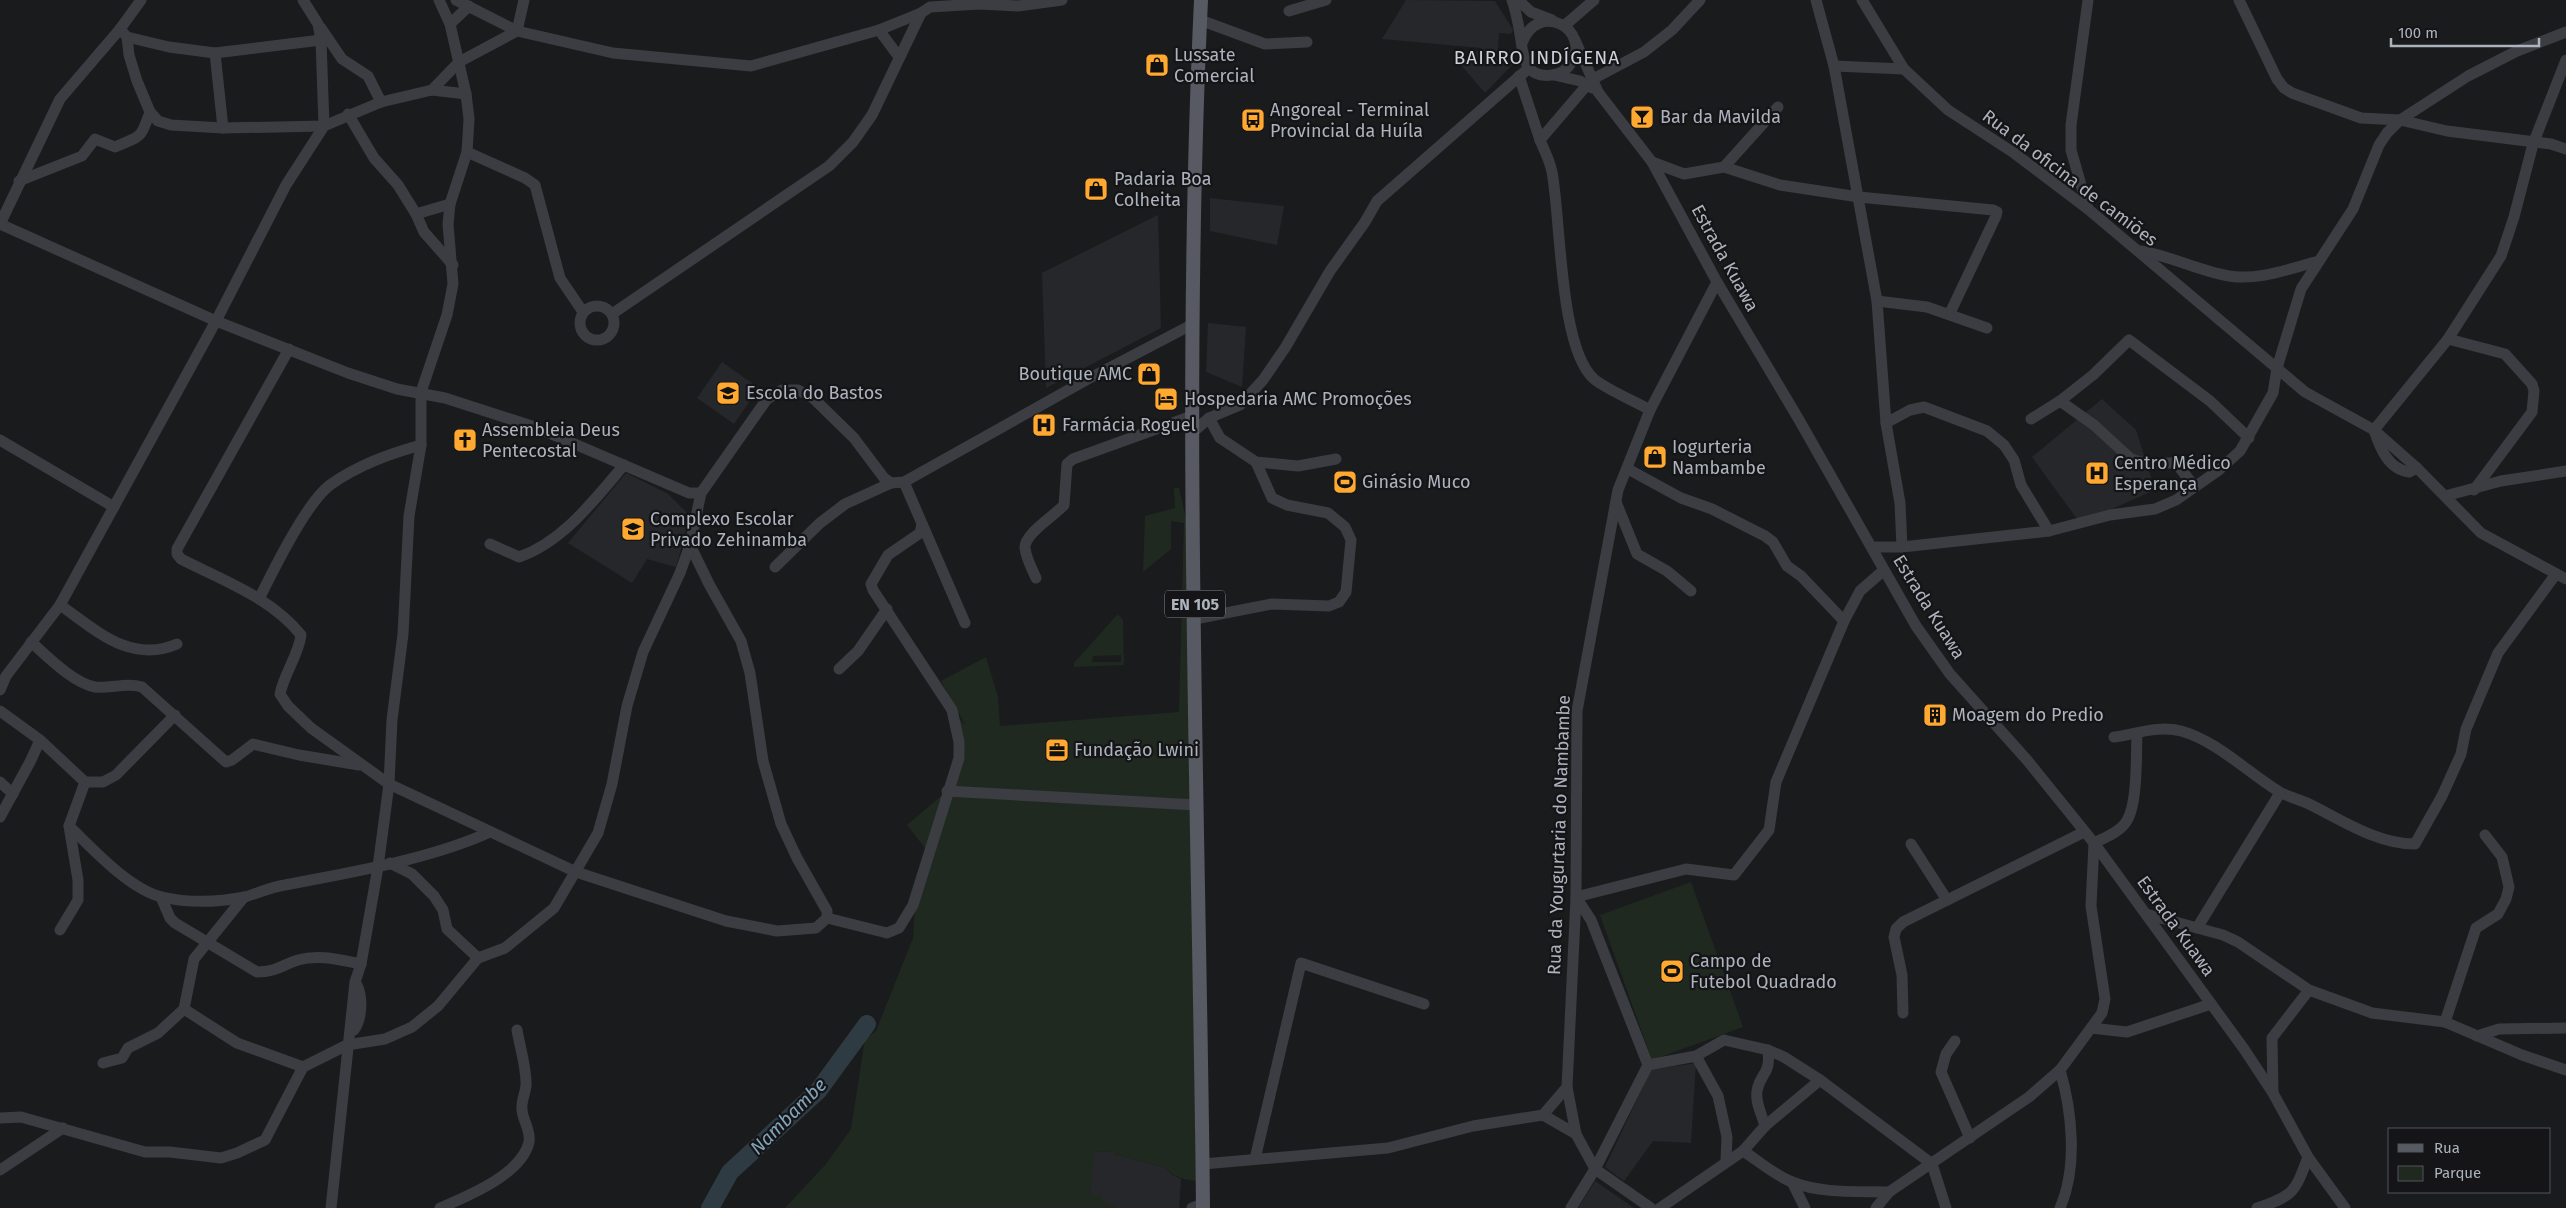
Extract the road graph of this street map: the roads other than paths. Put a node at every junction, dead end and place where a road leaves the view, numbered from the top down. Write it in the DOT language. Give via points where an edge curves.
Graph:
graph roads {
  1 [pos="141,0"];
  2 [pos="303,0"];
  3 [pos="439,0"];
  4 [pos="456,0"];
  5 [pos="524,0"];
  6 [pos="1062,0"];
  7 [pos="1201,0"];
  8 [pos="1326,0"];
  9 [pos="1512,0"];
  10 [pos="1518,0"];
  11 [pos="1594,0"];
  12 [pos="1700,0"];
  13 [pos="1816,0"];
  14 [pos="1862,0"];
  15 [pos="2088,0"];
  16 [pos="2253,0"];
  17 [pos="2240,2"];
  18 [pos="469,6"];
  19 [pos="1289,11"];
  20 [pos="921,13"];
  21 [pos="1200,20"];
  22 [pos="318,24"];
  23 [pos="450,24"];
  24 [pos="1560,24"];
  25 [pos="879,30"];
  26 [pos="517,31"];
  27 [pos="2566,32"];
  28 [pos="124,33"];
  29 [pos="321,40"];
  30 [pos="1575,40"];
  31 [pos="1307,42"];
  32 [pos="1522,43"];
  33 [pos="216,53"];
  34 [pos="899,57"];
  35 [pos="2566,60"];
  36 [pos="459,62"];
  37 [pos="1834,66"];
  38 [pos="1529,68"];
  39 [pos="1904,69"];
  40 [pos="1554,75"];
  41 [pos="1519,76"];
  42 [pos="1590,82"];
  43 [pos="432,90"];
  44 [pos="466,94"];
  45 [pos="381,102"];
  46 [pos="1778,107"];
  47 [pos="150,112"];
  48 [pos="348,114"];
  49 [pos="2400,120"];
  50 [pos="324,126"];
  51 [pos="223,128"];
  52 [pos="1540,140"];
  53 [pos="2533,144"];
  54 [pos="2566,149"];
  55 [pos="467,152"];
  56 [pos="1652,162"];
  57 [pos="1724,168"];
  58 [pos="19,181"];
  59 [pos="1859,198"];
  60 [pos="450,204"];
  61 [pos="2088,209"];
  62 [pos="416,214"];
  63 [pos="0,224"];
  64 [pos="2141,251"];
  65 [pos="2319,261"];
  66 [pos="453,265"];
  67 [pos="1717,282"];
  68 [pos="1877,301"];
  69 [pos="583,312"];
  70 [pos="1950,313"];
  71 [pos="612,314"];
  72 [pos="216,321"];
  73 [pos="1193,324"];
  74 [pos="1986,328"];
  75 [pos="2448,339"];
  76 [pos="289,349"];
  77 [pos="2277,368"];
  78 [pos="421,392"];
  79 [pos="2060,401"];
  80 [pos="1650,410"];
  81 [pos="1192,416"];
  82 [pos="1209,418"];
  83 [pos="2031,419"];
  84 [pos="1886,423"];
  85 [pos="2374,430"];
  86 [pos="1193,432"];
  87 [pos="2249,438"];
  88 [pos="0,440"];
  89 [pos="421,445"];
  90 [pos="1336,459"];
  91 [pos="1256,462"];
  92 [pos="624,464"];
  93 [pos="1628,469"];
  94 [pos="2566,471"];
  95 [pos="904,482"];
  96 [pos="891,483"];
  97 [pos="2194,486"];
  98 [pos="2474,490"];
  99 [pos="701,494"];
  100 [pos="2445,496"];
  101 [pos="1616,502"];
  102 [pos="114,507"];
  103 [pos="922,524"];
  104 [pos="2049,531"];
  105 [pos="490,544"];
  106 [pos="690,545"];
  107 [pos="1873,547"];
  108 [pos="1902,547"];
  109 [pos="775,567"];
  110 [pos="1884,570"];
  111 [pos="2561,577"];
  112 [pos="1036,578"];
  113 [pos="1690,591"];
  114 [pos="259,599"];
  115 [pos="60,605"];
  116 [pos="887,609"];
  117 [pos="1195,619"];
  118 [pos="1844,620"];
  119 [pos="965,623"];
  120 [pos="31,642"];
  121 [pos="177,644"];
  122 [pos="839,669"];
  123 [pos="3,677"];
  124 [pos="0,690"];
  125 [pos="0,711"];
  126 [pos="175,715"];
  127 [pos="2137,734"];
  128 [pos="2114,737"];
  129 [pos="40,740"];
  130 [pos="362,766"];
  131 [pos="0,782"];
  132 [pos="85,782"];
  133 [pos="389,784"];
  134 [pos="947,791"];
  135 [pos="2280,793"];
  136 [pos="12,794"];
  137 [pos="1196,805"];
  138 [pos="0,817"];
  139 [pos="69,826"];
  140 [pos="490,832"];
  141 [pos="2084,832"];
  142 [pos="2485,835"];
  143 [pos="2094,843"];
  144 [pos="1911,844"];
  145 [pos="405,859"];
  146 [pos="390,864"];
  147 [pos="378,867"];
  148 [pos="576,872"];
  149 [pos="412,874"];
  150 [pos="161,897"];
  151 [pos="244,897"];
  152 [pos="1576,897"];
  153 [pos="1948,900"];
  154 [pos="2146,914"];
  155 [pos="827,918"];
  156 [pos="2197,928"];
  157 [pos="60,930"];
  158 [pos="207,942"];
  159 [pos="478,958"];
  160 [pos="361,964"];
  161 [pos="2309,990"];
  162 [pos="1424,1004"];
  163 [pos="2212,1004"];
  164 [pos="184,1009"];
  165 [pos="1903,1013"];
  166 [pos="2444,1022"];
  167 [pos="2091,1028"];
  168 [pos="2566,1028"];
  169 [pos="517,1030"];
  170 [pos="2478,1036"];
  171 [pos="347,1041"];
  172 [pos="1954,1041"];
  173 [pos="1768,1050"];
  174 [pos="1696,1056"];
  175 [pos="104,1063"];
  176 [pos="1648,1065"];
  177 [pos="303,1067"];
  178 [pos="2060,1070"];
  179 [pos="2566,1070"];
  180 [pos="1820,1080"];
  181 [pos="1566,1087"];
  182 [pos="2273,1093"];
  183 [pos="1543,1115"];
  184 [pos="0,1118"];
  185 [pos="1765,1126"];
  186 [pos="63,1128"];
  187 [pos="1576,1134"];
  188 [pos="1970,1138"];
  189 [pos="1743,1151"];
  190 [pos="2308,1157"];
  191 [pos="1255,1159"];
  192 [pos="1726,1160"];
  193 [pos="1203,1164"];
  194 [pos="1932,1164"];
  195 [pos="0,1170"];
  196 [pos="1595,1170"];
  197 [pos="1792,1182"];
  198 [pos="1889,1192"];
  199 [pos="1199,1207"];
  200 [pos="331,1208"];
  201 [pos="440,1208"];
  202 [pos="1571,1208"];
  203 [pos="1652,1208"];
  204 [pos="1660,1208"];
  205 [pos="1805,1208"];
  206 [pos="1876,1208"];
  207 [pos="1946,1208"];
  208 [pos="2060,1208"];
  209 [pos="2257,1208"];
  210 [pos="2345,1208"];
  1 -- 28 [label="street"];
  2 -- 22 [label="street"];
  3 -- 23 [label="street"];
  4 -- 18 [label="street"];
  5 -- 26 [label="street"];
  6 -- 20 [label="street" via="1018,6 930,7"];
  7 -- 21 [label="main road, EN 105"];
  8 -- 19 [label="street"];
  9 -- 32 [label="street"];
  10 -- 24 [label="street" via="1531,12"];
  11 -- 24 [label="street"];
  12 -- 42 [label="street" via="1672,30 1644,52"];
  13 -- 37 [label="street"];
  14 -- 39 [label="street, Rua da oficina de camiões"];
  15 -- 61 [label="street" via="2071,125 2071,150"];
  16 -- 17 [label="street"];
  17 -- 49 [label="street" via="2284,88 2352,116"];
  18 -- 23 [label="street"];
  18 -- 26 [label="street"];
  20 -- 25 [label="street"];
  20 -- 34 [label="street"];
  21 -- 31 [label="street" via="1265,44"];
  21 -- 73 [label="main road, EN 105"];
  22 -- 29 [label="street"];
  22 -- 45 [label="street" via="342,59 368,76"];
  23 -- 36 [label="street"];
  24 -- 30 [label="street"];
  24 -- 32 [label="street" via="1538,23 1525,34"];
  25 -- 26 [label="street" via="751,66 614,53"];
  25 -- 34 [label="street"];
  26 -- 36 [label="street"];
  27 -- 49 [label="street" via="2517,51 2468,76"];
  28 -- 33 [label="street" via="169,47"];
  28 -- 47 [label="street" via="137,81"];
  28 -- 58 [label="street" via="60,99"];
  29 -- 33 [label="street"];
  29 -- 50 [label="street"];
  30 -- 40 [label="street" via="1574,58 1563,72"];
  30 -- 42 [label="street, Estrada Kuawa"];
  32 -- 38 [label="street" via="1524,61"];
  33 -- 51 [label="street"];
  34 -- 71 [label="street" via="872,114 853,142 829,166"];
  35 -- 53 [label="street"];
  36 -- 43 [label="street"];
  36 -- 44 [label="street"];
  37 -- 39 [label="street"];
  37 -- 59 [label="street"];
  38 -- 40 [label="street" via="1545,76"];
  38 -- 41 [label="street"];
  39 -- 61 [label="street, Rua da oficina de camiões" via="1948,110 2014,153"];
  40 -- 42 [label="street"];
  41 -- 52 [label="street"];
  41 -- 82 [label="street" via="1377,201 1263,380 1240,404"];
  42 -- 52 [label="street"];
  42 -- 56 [label="street, Estrada Kuawa"];
  43 -- 44 [label="street"];
  43 -- 45 [label="street"];
  44 -- 55 [label="street" via="469,119"];
  45 -- 48 [label="street"];
  46 -- 57 [label="street"];
  47 -- 51 [label="street" via="158,121 171,125"];
  47 -- 58 [label="street" via="137,139 115,147 95,139 82,156"];
  48 -- 50 [label="street"];
  48 -- 62 [label="street" via="374,158 398,185"];
  49 -- 53 [label="street"];
  49 -- 65 [label="street" via="2379,145 2353,209"];
  50 -- 51 [label="street"];
  50 -- 72 [label="street" via="286,185"];
  52 -- 80 [label="street" via="1552,170 1564,297 1582,364 1594,379"];
  53 -- 54 [label="street" via="2551,144"];
  53 -- 75 [label="street" via="2501,256"];
  55 -- 60 [label="street"];
  55 -- 69 [label="street" via="535,185 560,278"];
  56 -- 57 [label="street" via="1684,174"];
  56 -- 67 [label="street, Estrada Kuawa"];
  57 -- 59 [label="street" via="1780,185"];
  58 -- 63 [label="street"];
  59 -- 68 [label="street"];
  59 -- 70 [label="street" via="1997,212"];
  60 -- 62 [label="street"];
  60 -- 66 [label="street" via="448,224"];
  61 -- 64 [label="street, Rua da oficina de camiões"];
  62 -- 66 [label="street" via="424,232"];
  63 -- 72 [label="street"];
  64 -- 65 [label="street" via="2162,254 2228,276 2245,277"];
  64 -- 77 [label="street, Rua da oficina de camiões"];
  65 -- 77 [label="street" via="2301,289"];
  66 -- 78 [label="street" via="447,315"];
  67 -- 80 [label="street, Rua da Yougurtaria do Nambambe"];
  67 -- 107 [label="street, Estrada Kuawa"];
  68 -- 70 [label="street"];
  68 -- 84 [label="street"];
  69 -- 71 [label="street" via="598,305"];
  69 -- 71 [label="street" via="580,328 587,337 598,340 612,331"];
  70 -- 74 [label="street"];
  72 -- 76 [label="street"];
  72 -- 102 [label="street"];
  73 -- 81 [label="main road, EN 105"];
  73 -- 95 [label="street"];
  75 -- 85 [label="street"];
  75 -- 98 [label="street" via="2505,354 2532,384 2534,391 2532,412"];
  76 -- 78 [label="street" via="397,389"];
  76 -- 114 [label="street" via="177,549 181,559"];
  77 -- 85 [label="street, Rua da oficina de camiões" via="2305,392"];
  77 -- 87 [label="street" via="2273,393"];
  78 -- 89 [label="street"];
  78 -- 92 [label="street" via="535,427"];
  79 -- 83 [label="street"];
  79 -- 87 [label="street" via="2129,340 2210,401"];
  79 -- 97 [label="street" via="2094,424 2131,459 2144,463 2176,463"];
  80 -- 93 [label="street, Rua da Yougurtaria do Nambambe"];
  81 -- 86 [label="main road, EN 105"];
  81 -- 112 [label="street" via="1072,459 1067,464 1064,505 1029,535 1025,544"];
  82 -- 86 [label="street"];
  82 -- 91 [label="street" via="1220,438"];
  84 -- 104 [label="street" via="1910,410 1924,407 1987,431 2004,445 2014,460 2021,486"];
  84 -- 108 [label="street" via="1900,503"];
  85 -- 100 [label="street"];
  86 -- 117 [label="main road, EN 105"];
  87 -- 97 [label="street" via="2219,470"];
  88 -- 102 [label="street"];
  89 -- 114 [label="street" via="380,457 329,486 316,499"];
  89 -- 133 [label="street" via="409,516 403,634 392,720"];
  90 -- 91 [label="street" via="1298,466"];
  91 -- 117 [label="street" via="1272,498 1287,505 1328,513 1345,527 1351,540 1346,592 1339,602 1329,606 1272,604"];
  92 -- 99 [label="street" via="689,493"];
  92 -- 105 [label="street" via="586,508 533,552 519,557"];
  93 -- 101 [label="street, Rua da Yougurtaria do Nambambe"];
  93 -- 118 [label="street" via="1681,498 1765,536 1773,542 1788,566"];
  94 -- 98 [label="street" via="2502,481"];
  95 -- 96 [label="street"];
  95 -- 103 [label="street"];
  96 -- 99 [label="street" via="834,416 813,398 798,390 782,390 766,398 755,412"];
  96 -- 109 [label="street" via="844,504"];
  97 -- 104 [label="street" via="2176,500 2155,508 2110,515"];
  98 -- 100 [label="street"];
  99 -- 106 [label="street"];
  100 -- 111 [label="street" via="2481,533"];
  101 -- 113 [label="street" via="1637,554 1667,571"];
  101 -- 152 [label="street, Rua da Yougurtaria do Nambambe" via="1577,711"];
  102 -- 115 [label="street"];
  103 -- 116 [label="street" via="920,533 888,555 871,584"];
  103 -- 119 [label="street"];
  104 -- 108 [label="street"];
  106 -- 148 [label="street" via="643,652 598,832"];
  106 -- 155 [label="street" via="741,641 750,673 763,760 781,824 796,858 827,911"];
  107 -- 108 [label="street"];
  107 -- 110 [label="street, Estrada Kuawa"];
  110 -- 118 [label="street" via="1860,591"];
  110 -- 141 [label="street, Estrada Kuawa" via="1916,626 1950,674 2027,760"];
  111 -- 135 [label="street" via="2498,653 2466,729 2457,762 2415,844 2404,844 2358,829 2308,803"];
  114 -- 130 [label="street" via="301,635 283,678 280,694 311,728"];
  115 -- 120 [label="street"];
  115 -- 121 [label="street" via="120,646 162,650"];
  116 -- 122 [label="street" via="858,650"];
  116 -- 134 [label="street" via="952,710 959,758"];
  117 -- 137 [label="main road, EN 105"];
  118 -- 152 [label="street" via="1776,782 1769,830 1734,874 1686,869"];
  120 -- 123 [label="street"];
  120 -- 126 [label="street" via="80,681 95,687 142,687"];
  123 -- 124 [label="street"];
  125 -- 129 [label="street"];
  126 -- 130 [label="street" via="226,762 253,744"];
  126 -- 132 [label="street" via="116,775 103,782"];
  127 -- 128 [label="street"];
  127 -- 135 [label="street" via="2159,728 2181,731 2204,740"];
  127 -- 143 [label="street" via="2127,822"];
  129 -- 132 [label="street"];
  129 -- 136 [label="street"];
  130 -- 133 [label="street"];
  131 -- 136 [label="street"];
  132 -- 139 [label="street"];
  133 -- 140 [label="street"];
  133 -- 147 [label="street"];
  134 -- 137 [label="street"];
  134 -- 155 [label="street" via="913,905 899,928 887,933"];
  135 -- 156 [label="street"];
  136 -- 138 [label="street"];
  137 -- 193 [label="main road, EN 105"];
  139 -- 150 [label="street" via="126,877"];
  139 -- 157 [label="street" via="78,900"];
  140 -- 145 [label="street" via="471,841"];
  140 -- 148 [label="street"];
  141 -- 143 [label="street, Estrada Kuawa"];
  141 -- 153 [label="street"];
  142 -- 166 [label="street" via="2502,857 2509,887 2498,914 2476,928"];
  143 -- 154 [label="street, Estrada Kuawa"];
  143 -- 167 [label="street" via="2091,906 2105,999 2102,1013"];
  144 -- 153 [label="street"];
  145 -- 146 [label="street"];
  145 -- 149 [label="street"];
  146 -- 147 [label="street"];
  146 -- 149 [label="street"];
  147 -- 151 [label="street" via="281,885"];
  147 -- 160 [label="street"];
  148 -- 155 [label="street" via="726,921 777,931 816,928"];
  148 -- 159 [label="street" via="554,908 505,948"];
  149 -- 159 [label="street" via="439,903 447,929"];
  150 -- 151 [label="street" via="192,902"];
  150 -- 158 [label="street" via="175,923"];
  151 -- 158 [label="street"];
  152 -- 176 [label="street" via="1591,920"];
  152 -- 181 [label="street, Rua da Yougurtaria do Nambambe"];
  153 -- 165 [label="street" via="1903,922 1896,929 1894,937 1902,975"];
  154 -- 156 [label="street"];
  154 -- 163 [label="street, Estrada Kuawa"];
  156 -- 161 [label="street" via="2238,942"];
  158 -- 160 [label="street" via="258,972 271,972 296,960 310,958"];
  158 -- 164 [label="street" via="194,959"];
  159 -- 171 [label="street" via="438,1006 412,1027 385,1039"];
  160 -- 171 [label="street" via="355,982 361,1001 357,1026"];
  161 -- 166 [label="street" via="2372,1013"];
  161 -- 182 [label="street" via="2272,1038"];
  162 -- 191 [label="street" via="1301,963"];
  163 -- 167 [label="street" via="2127,1032"];
  163 -- 182 [label="street, Estrada Kuawa"];
  164 -- 175 [label="street" via="158,1033 128,1048 122,1058"];
  164 -- 177 [label="street" via="237,1042"];
  166 -- 170 [label="street"];
  167 -- 178 [label="street"];
  168 -- 170 [label="street" via="2499,1029"];
  169 -- 201 [label="street" via="526,1085 521,1107 528,1126 529,1140 525,1151 513,1169 466,1197"];
  170 -- 179 [label="street"];
  171 -- 177 [label="street"];
  171 -- 200 [label="street"];
  172 -- 188 [label="street" via="1941,1072"];
  173 -- 174 [label="street" via="1724,1040"];
  173 -- 180 [label="street"];
  173 -- 185 [label="street" via="1769,1063 1756,1092"];
  174 -- 176 [label="street"];
  174 -- 192 [label="street" via="1718,1096 1726,1138"];
  176 -- 196 [label="street"];
  177 -- 186 [label="street" via="265,1140 237,1154 221,1158 145,1152"];
  178 -- 188 [label="street" via="2029,1097"];
  178 -- 208 [label="street" via="2070,1133 2067,1192"];
  180 -- 185 [label="street"];
  180 -- 194 [label="street"];
  181 -- 183 [label="street"];
  181 -- 187 [label="street, Rua da Yougurtaria do Nambambe"];
  182 -- 190 [label="street, Estrada Kuawa"];
  183 -- 187 [label="street"];
  183 -- 191 [label="street" via="1473,1126 1388,1148"];
  184 -- 186 [label="street" via="20,1117"];
  185 -- 189 [label="street"];
  186 -- 195 [label="street"];
  187 -- 196 [label="street, Rua da Yougurtaria do Nambambe"];
  188 -- 194 [label="street"];
  189 -- 192 [label="street"];
  189 -- 197 [label="street"];
  190 -- 209 [label="street" via="2299,1184 2290,1194"];
  190 -- 210 [label="street, Estrada Kuawa"];
  191 -- 193 [label="street"];
  192 -- 204 [label="street" via="1711,1175"];
  193 -- 199 [label="main road, EN 105"];
  194 -- 198 [label="street"];
  194 -- 207 [label="street"];
  196 -- 202 [label="street"];
  196 -- 203 [label="street"];
  197 -- 198 [label="street" via="1840,1191"];
  197 -- 205 [label="street"];
  198 -- 206 [label="street"];
}
